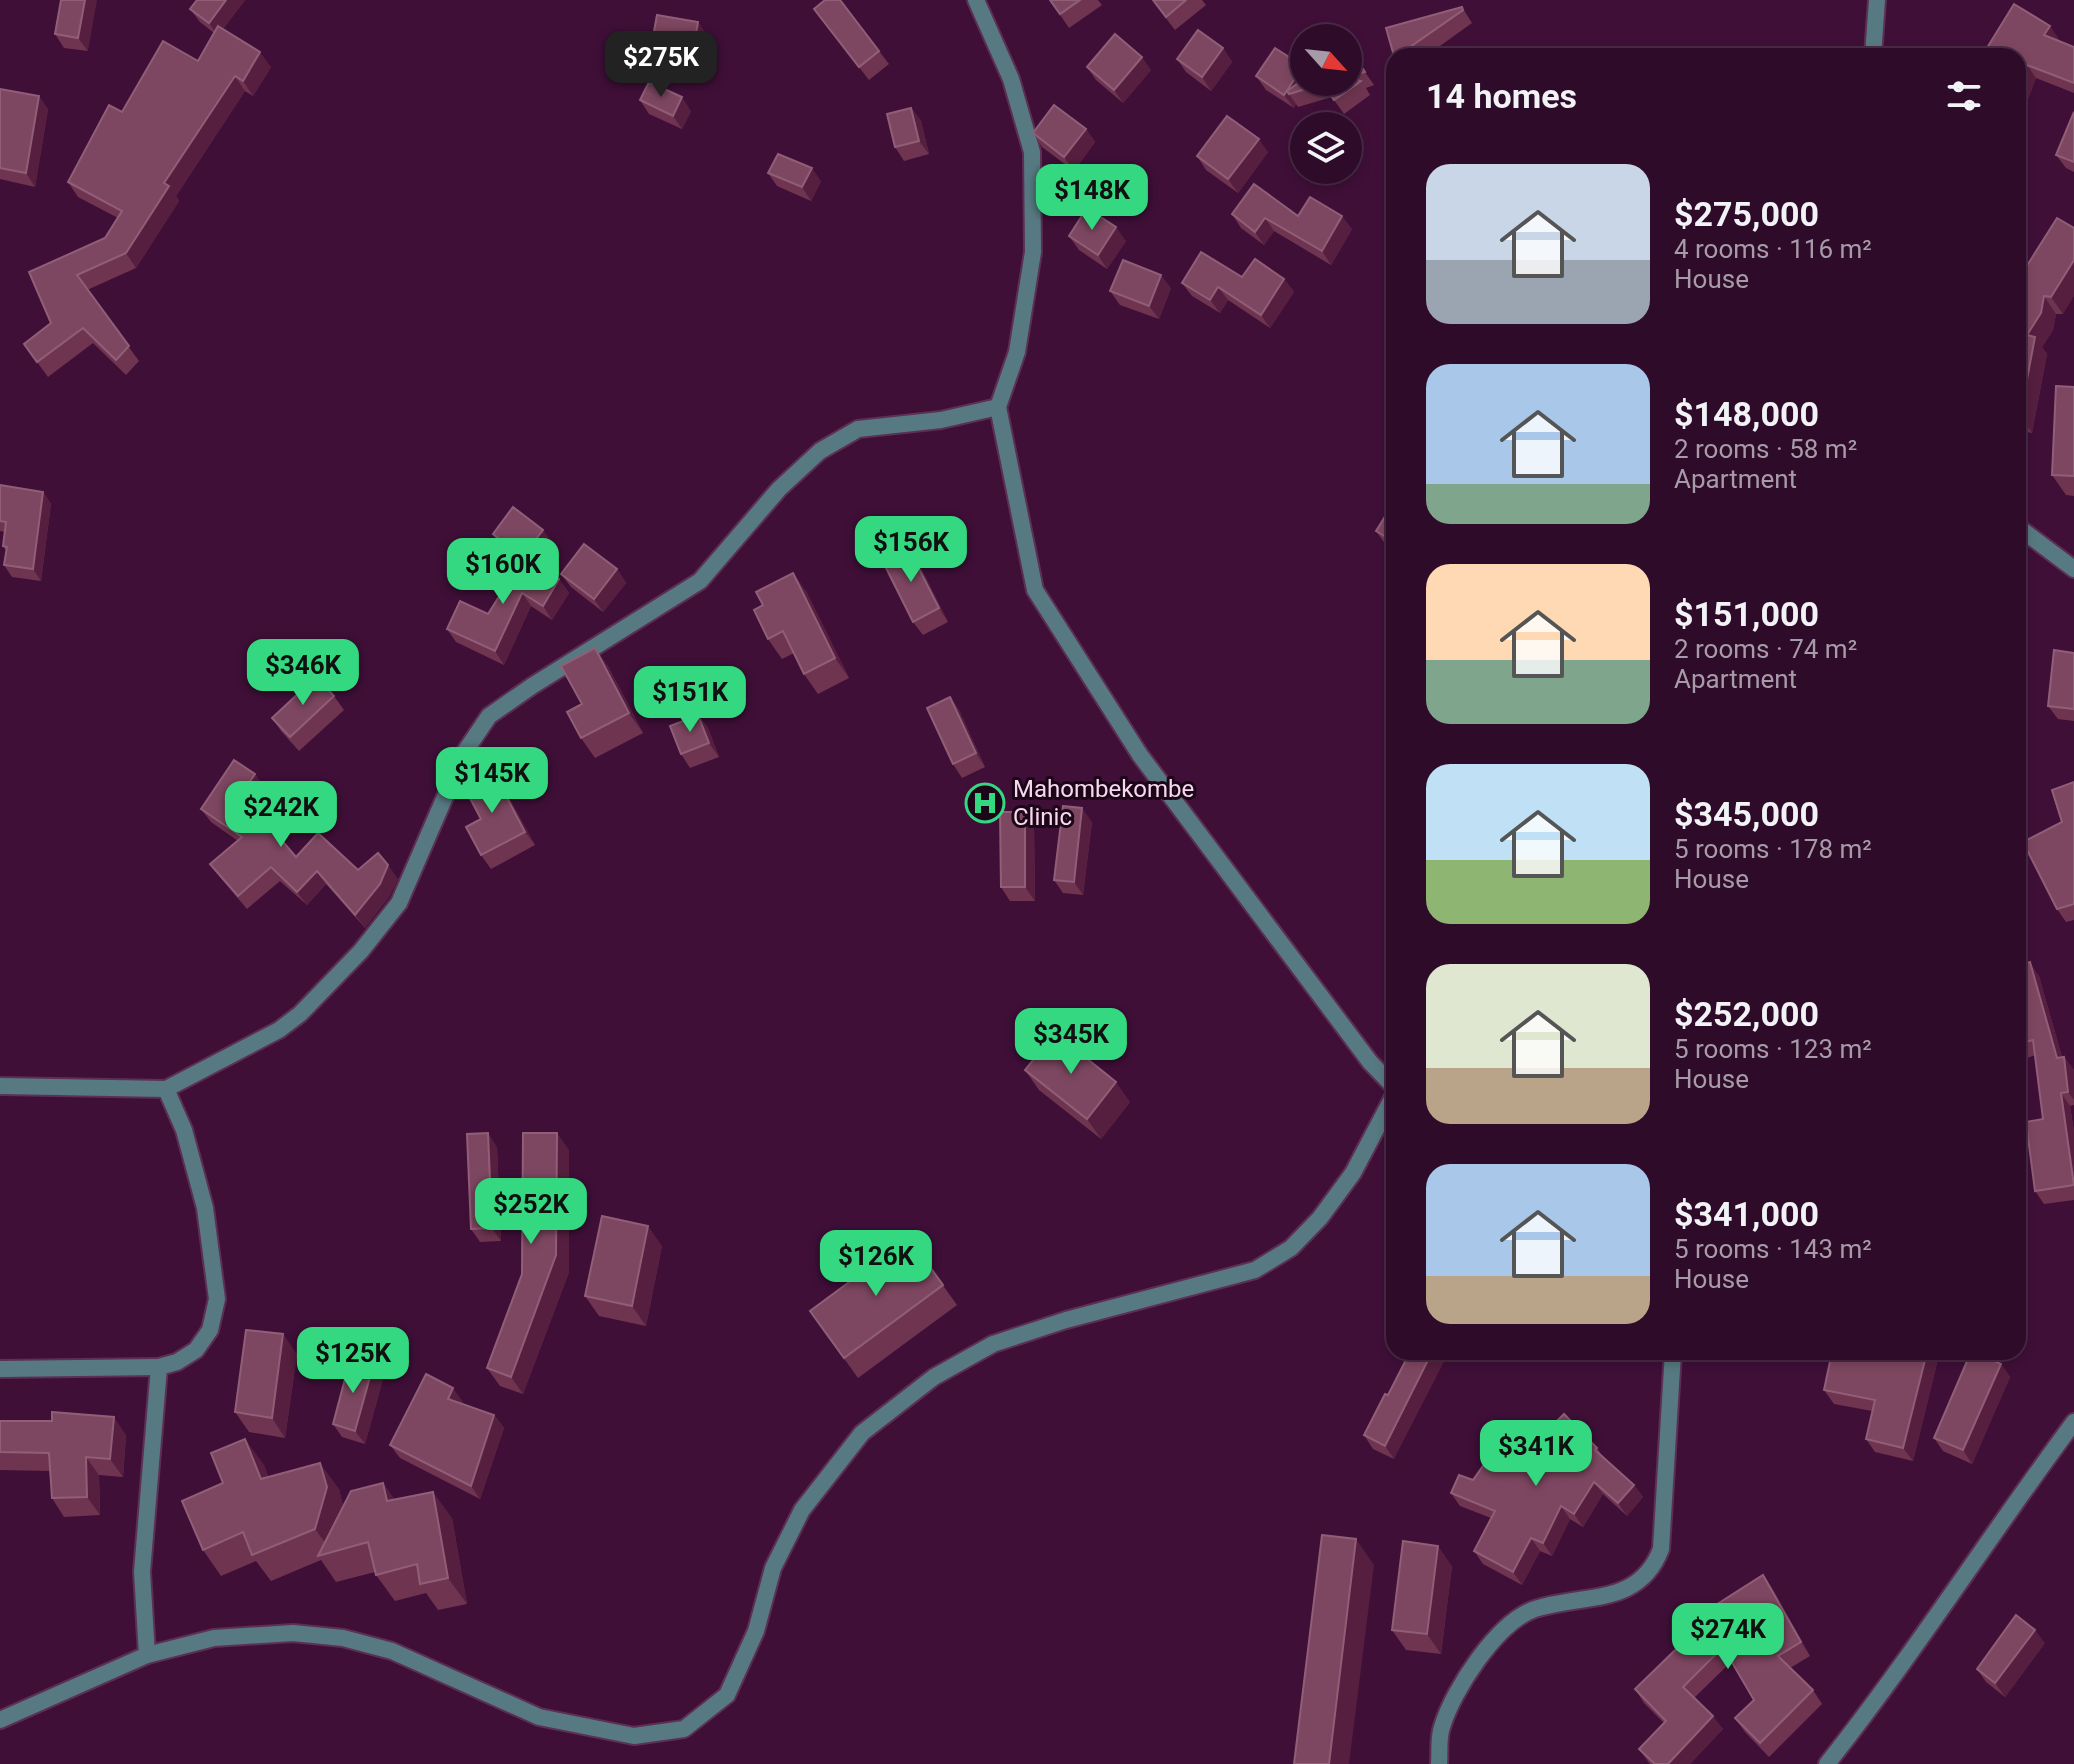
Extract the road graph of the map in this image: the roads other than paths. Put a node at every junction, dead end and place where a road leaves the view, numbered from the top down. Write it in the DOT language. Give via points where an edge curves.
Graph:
graph roads {
  1 [pos="976,0"];
  2 [pos="1877,0"];
  3 [pos="1874,48"];
  4 [pos="998,407"];
  5 [pos="2026,533"];
  6 [pos="2074,569"];
  7 [pos="1386,1079"];
  8 [pos="0,1086"];
  9 [pos="166,1089"];
  10 [pos="1386,1110"];
  11 [pos="1673,1360"];
  12 [pos="159,1367"];
  13 [pos="0,1369"];
  14 [pos="2074,1422"];
  15 [pos="147,1655"];
  16 [pos="0,1720"];
  17 [pos="1439,1764"];
  18 [pos="1827,1764"];
  1 -- 4 [label="street" via="1011,79 1032,152 1033,252 1017,352"];
  2 -- 3 [label="street"];
  4 -- 7 [label="street" via="1035,590 1140,755"];
  4 -- 9 [label="street" via="858,429 820,451 779,489 700,581 489,716 464,753 399,903 361,951 279,1030"];
  5 -- 6 [label="street"];
  8 -- 9 [label="street"];
  9 -- 12 [label="street" via="184,1130 205,1208 217,1299 210,1330 196,1350"];
  10 -- 15 [label="street" via="1353,1173 1291,1248 1255,1270 993,1344 934,1377 862,1433 802,1510 773,1568 756,1631 727,1695 684,1729 634,1736 539,1717 392,1651 343,1638 293,1633 214,1638"];
  11 -- 17 [label="street" via="1661,1549 1654,1568 1627,1589 1534,1610 1502,1629 1450,1707 1441,1729"];
  12 -- 13 [label="street"];
  12 -- 15 [label="street" via="142,1572"];
  14 -- 18 [label="street"];
  15 -- 16 [label="street"];
}
